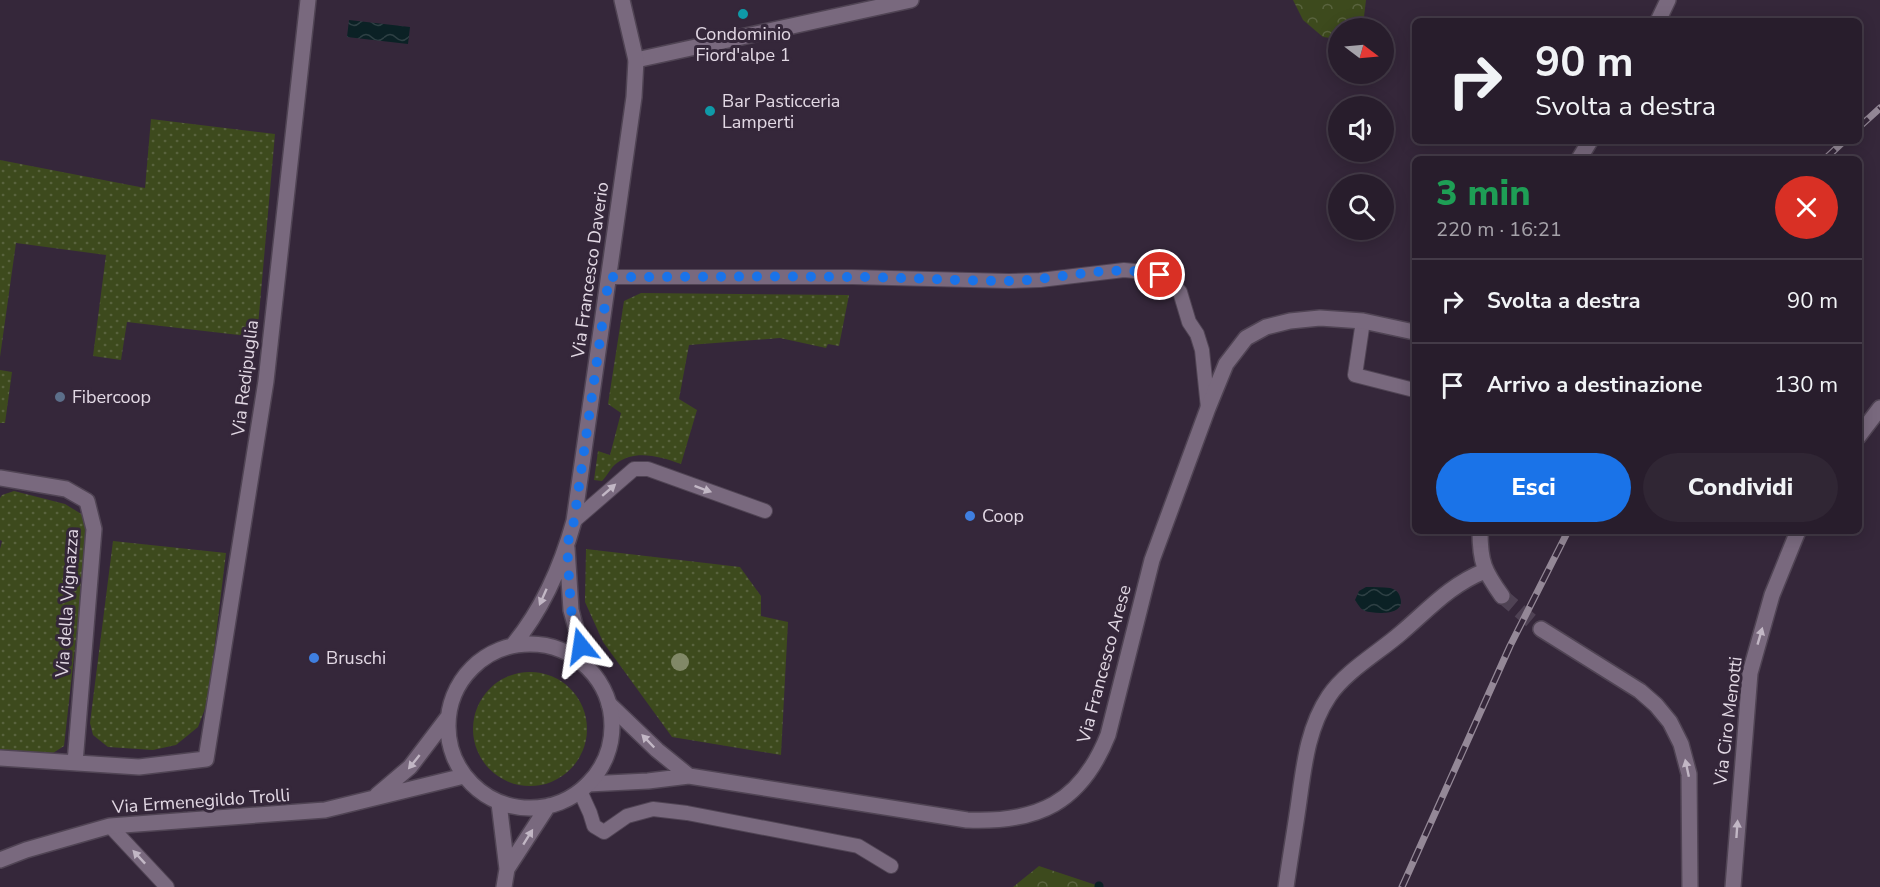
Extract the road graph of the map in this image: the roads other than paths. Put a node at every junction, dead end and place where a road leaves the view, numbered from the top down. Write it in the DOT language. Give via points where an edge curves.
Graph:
graph roads {
  1 [pos="308,0"];
  2 [pos="622,0"];
  3 [pos="911,0"];
  4 [pos="1668,0"];
  5 [pos="1659,18"];
  6 [pos="636,60"];
  7 [pos="609,277"];
  8 [pos="1363,321"];
  9 [pos="1412,332"];
  10 [pos="1412,389"];
  11 [pos="1208,408"];
  12 [pos="1880,408"];
  13 [pos="1862,433"];
  14 [pos="0,478"];
  15 [pos="765,511"];
  16 [pos="574,521"];
  17 [pos="1480,534"];
  18 [pos="1797,534"];
  19 [pos="567,545"];
  20 [pos="1485,571"];
  21 [pos="1502,596"];
  22 [pos="1541,629"];
  23 [pos="513,645"];
  24 [pos="586,664"];
  25 [pos="609,704"];
  26 [pos="448,717"];
  27 [pos="0,759"];
  28 [pos="75,763"];
  29 [pos="464,776"];
  30 [pos="689,776"];
  31 [pos="584,787"];
  32 [pos="372,798"];
  33 [pos="499,802"];
  34 [pos="548,806"];
  35 [pos="110,826"];
  36 [pos="0,860"];
  37 [pos="891,866"];
  38 [pos="507,869"];
  39 [pos="167,887"];
  40 [pos="504,887"];
  41 [pos="1286,887"];
  42 [pos="1690,887"];
  43 [pos="1733,887"];
  1 -- 28 [label="street, Via Redipuglia" via="266,381 206,759 138,767"];
  2 -- 6 [label="street, Via Francesco Daverio"];
  3 -- 6 [label="street"];
  4 -- 5 [label="street"];
  6 -- 7 [label="street, Via Francesco Daverio"];
  7 -- 11 [label="lane" via="1009,281 1124,270 1160,275 1180,292 1197,334"];
  7 -- 16 [label="street, Via Francesco Daverio"];
  8 -- 9 [label="street, Via Francesco Arese"];
  8 -- 10 [label="lane" via="1356,375"];
  8 -- 11 [label="street, Via Francesco Arese" via="1290,321 1266,327 1246,338 1226,364"];
  11 -- 30 [label="street, Via Francesco Arese" via="1152,560 1104,746 1086,776 1053,805 1013,819 968,820"];
  12 -- 13 [label="street"];
  14 -- 28 [label="street, Via della Vignazza" via="66,489 87,501 94,529"];
  16 -- 15 [label="lane, one-way" via="634,469 648,469"];
  16 -- 19 [label="street, Via Francesco Daverio"];
  17 -- 20 [label="street"];
  43 -- 18 [label="street, Via Ciro Menotti, one-way" via="1750,673 1772,595"];
  19 -- 23 [label="street, Via Francesco Daverio, one-way" via="538,608"];
  19 -- 24 [label="street, Via Francesco Daverio" via="571,610"];
  20 -- 21 [label="street"];
  20 -- 41 [label="street" via="1453,587 1330,695 1316,718 1306,754"];
  42 -- 22 [label="street, one-way" via="1689,774 1670,722 1640,691"];
  23 -- 24 [label="street" via="552,646"];
  23 -- 26 [label="street" via="481,659 458,684"];
  24 -- 25 [label="street" via="600,682"];
  30 -- 25 [label="street, one-way"];
  25 -- 31 [label="street" via="612,733 604,760"];
  26 -- 29 [label="street" via="450,748"];
  26 -- 32 [label="street, Via Ermenegildo Trolli, one-way" via="410,767"];
  27 -- 28 [label="street"];
  29 -- 32 [label="street, Via Ermenegildo Trolli"];
  29 -- 33 [label="street" via="480,792"];
  30 -- 31 [label="street, Via Francesco Arese"];
  31 -- 34 [label="street"];
  31 -- 37 [label="lane" via="594,826 604,832 627,816 653,809 687,813 858,846"];
  32 -- 35 [label="street, Via Ermenegildo Trolli" via="325,810"];
  33 -- 34 [label="street" via="521,808"];
  33 -- 38 [label="street"];
  38 -- 34 [label="street, one-way"];
  35 -- 36 [label="street, Via Ermenegildo Trolli"];
  39 -- 35 [label="lane, one-way"];
  38 -- 40 [label="street"];
}
